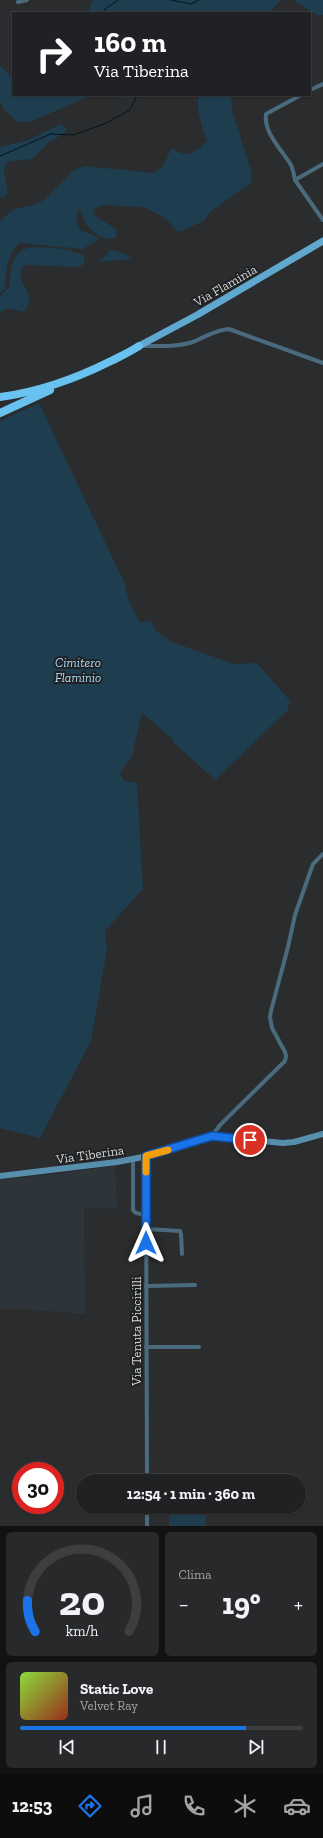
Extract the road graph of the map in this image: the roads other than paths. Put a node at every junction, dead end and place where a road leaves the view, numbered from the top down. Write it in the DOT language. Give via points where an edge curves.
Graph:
graph roads {
  1 [pos="27,0"];
  2 [pos="18,2"];
  3 [pos="323,84"];
  4 [pos="311,90"];
  5 [pos="298,96"];
  6 [pos="323,164"];
  7 [pos="295,180"];
  8 [pos="323,220"];
  9 [pos="323,241"];
  10 [pos="139,346"];
  11 [pos="323,363"];
  12 [pos="73,378"];
  13 [pos="0,392"];
  14 [pos="0,397"];
  15 [pos="0,413"];
  16 [pos="323,854"];
  17 [pos="323,1134"];
  18 [pos="212,1136"];
  19 [pos="146,1156"];
  20 [pos="133,1158"];
  21 [pos="0,1176"];
  22 [pos="146,1215"];
  23 [pos="146,1229"];
  24 [pos="182,1254"];
  25 [pos="195,1285"];
  26 [pos="146,1286"];
  27 [pos="146,1347"];
  28 [pos="199,1347"];
  29 [pos="147,1474"];
  30 [pos="147,1514"];
  31 [pos="147,1526"];
  1 -- 2 [label="street"];
  3 -- 4 [label="street"];
  5 -- 7 [label="street" via="272,109 266,114 265,120 292,167"];
  6 -- 7 [label="street"];
  7 -- 8 [label="street"];
  9 -- 10 [label="main road, Via Flaminia" via="214,306"];
  10 -- 11 [label="street" via="178,345 194,342 215,332 229,330"];
  10 -- 12 [label="highway, Via Flaminia"];
  10 -- 13 [label="highway, Via Flaminia" via="57,379"];
  12 -- 14 [label="highway, Via Flaminia"];
  12 -- 15 [label="highway"];
  16 -- 18 [label="street" via="313,864 295,915 271,1011 271,1023 285,1052 285,1061"];
  17 -- 18 [label="main road, Via Tiberina" via="283,1143"];
  18 -- 19 [label="main road, Via Tiberina"];
  19 -- 20 [label="main road, Via Tiberina"];
  19 -- 22 [label="street, Via Tenuta Piccirilli"];
  20 -- 21 [label="main road, Via Tiberina"];
  20 -- 22 [label="street" via="133,1210"];
  22 -- 23 [label="street, Via Tenuta Piccirilli"];
  23 -- 24 [label="street" via="180,1231"];
  23 -- 26 [label="street, Via Tenuta Piccirilli"];
  25 -- 26 [label="street"];
  26 -- 27 [label="street, Via Tenuta Piccirilli"];
  27 -- 28 [label="street"];
  27 -- 29 [label="street, Via Tenuta Piccirilli"];
  30 -- 31 [label="street"];
}
